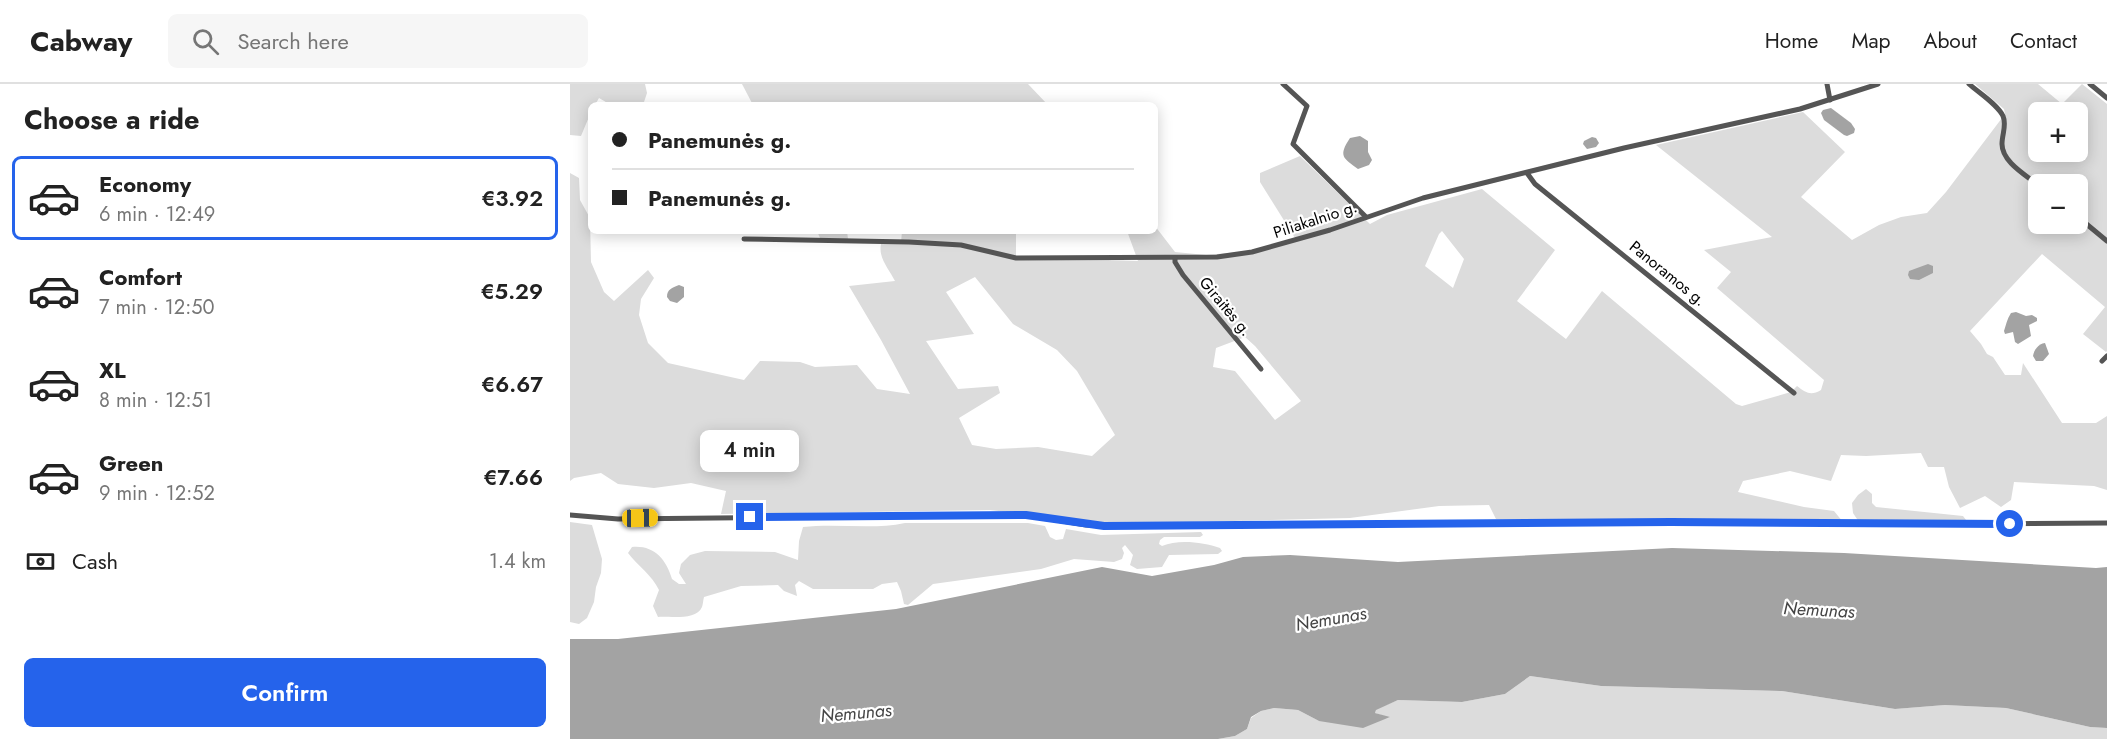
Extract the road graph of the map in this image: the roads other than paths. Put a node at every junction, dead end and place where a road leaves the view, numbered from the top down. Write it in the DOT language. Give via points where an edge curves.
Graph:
graph roads {
  1 [pos="1282,84"];
  2 [pos="1827,84"];
  3 [pos="1878,84"];
  4 [pos="1969,84"];
  5 [pos="2090,84"];
  6 [pos="2107,98"];
  7 [pos="1830,100"];
  8 [pos="1527,172"];
  9 [pos="2028,176"];
  10 [pos="1366,217"];
  11 [pos="2088,225"];
  12 [pos="744,239"];
  13 [pos="2107,241"];
  14 [pos="1175,258"];
  15 [pos="2107,356"];
  16 [pos="2102,361"];
  17 [pos="1261,369"];
  18 [pos="1794,393"];
  19 [pos="570,515"];
  20 [pos="2107,523"];
  1 -- 10 [label="street" via="1307,106 1293,144"];
  2 -- 7 [label="street"];
  3 -- 7 [label="street, Piliakalnio g."];
  4 -- 9 [label="street" via="2000,111 2005,123 2002,144 2006,156"];
  5 -- 6 [label="street"];
  7 -- 8 [label="street, Piliakalnio g."];
  8 -- 10 [label="street, Piliakalnio g."];
  8 -- 18 [label="street, Panoramos g." via="1535,184"];
  10 -- 14 [label="street, Piliakalnio g." via="1252,252"];
  11 -- 13 [label="street"];
  12 -- 14 [label="street, Piliakalnio g." via="961,245 1016,258"];
  14 -- 17 [label="street, Giraitės g." via="1183,275"];
  15 -- 16 [label="street"];
  19 -- 20 [label="street" via="618,519 1026,515 1104,526"];
}
